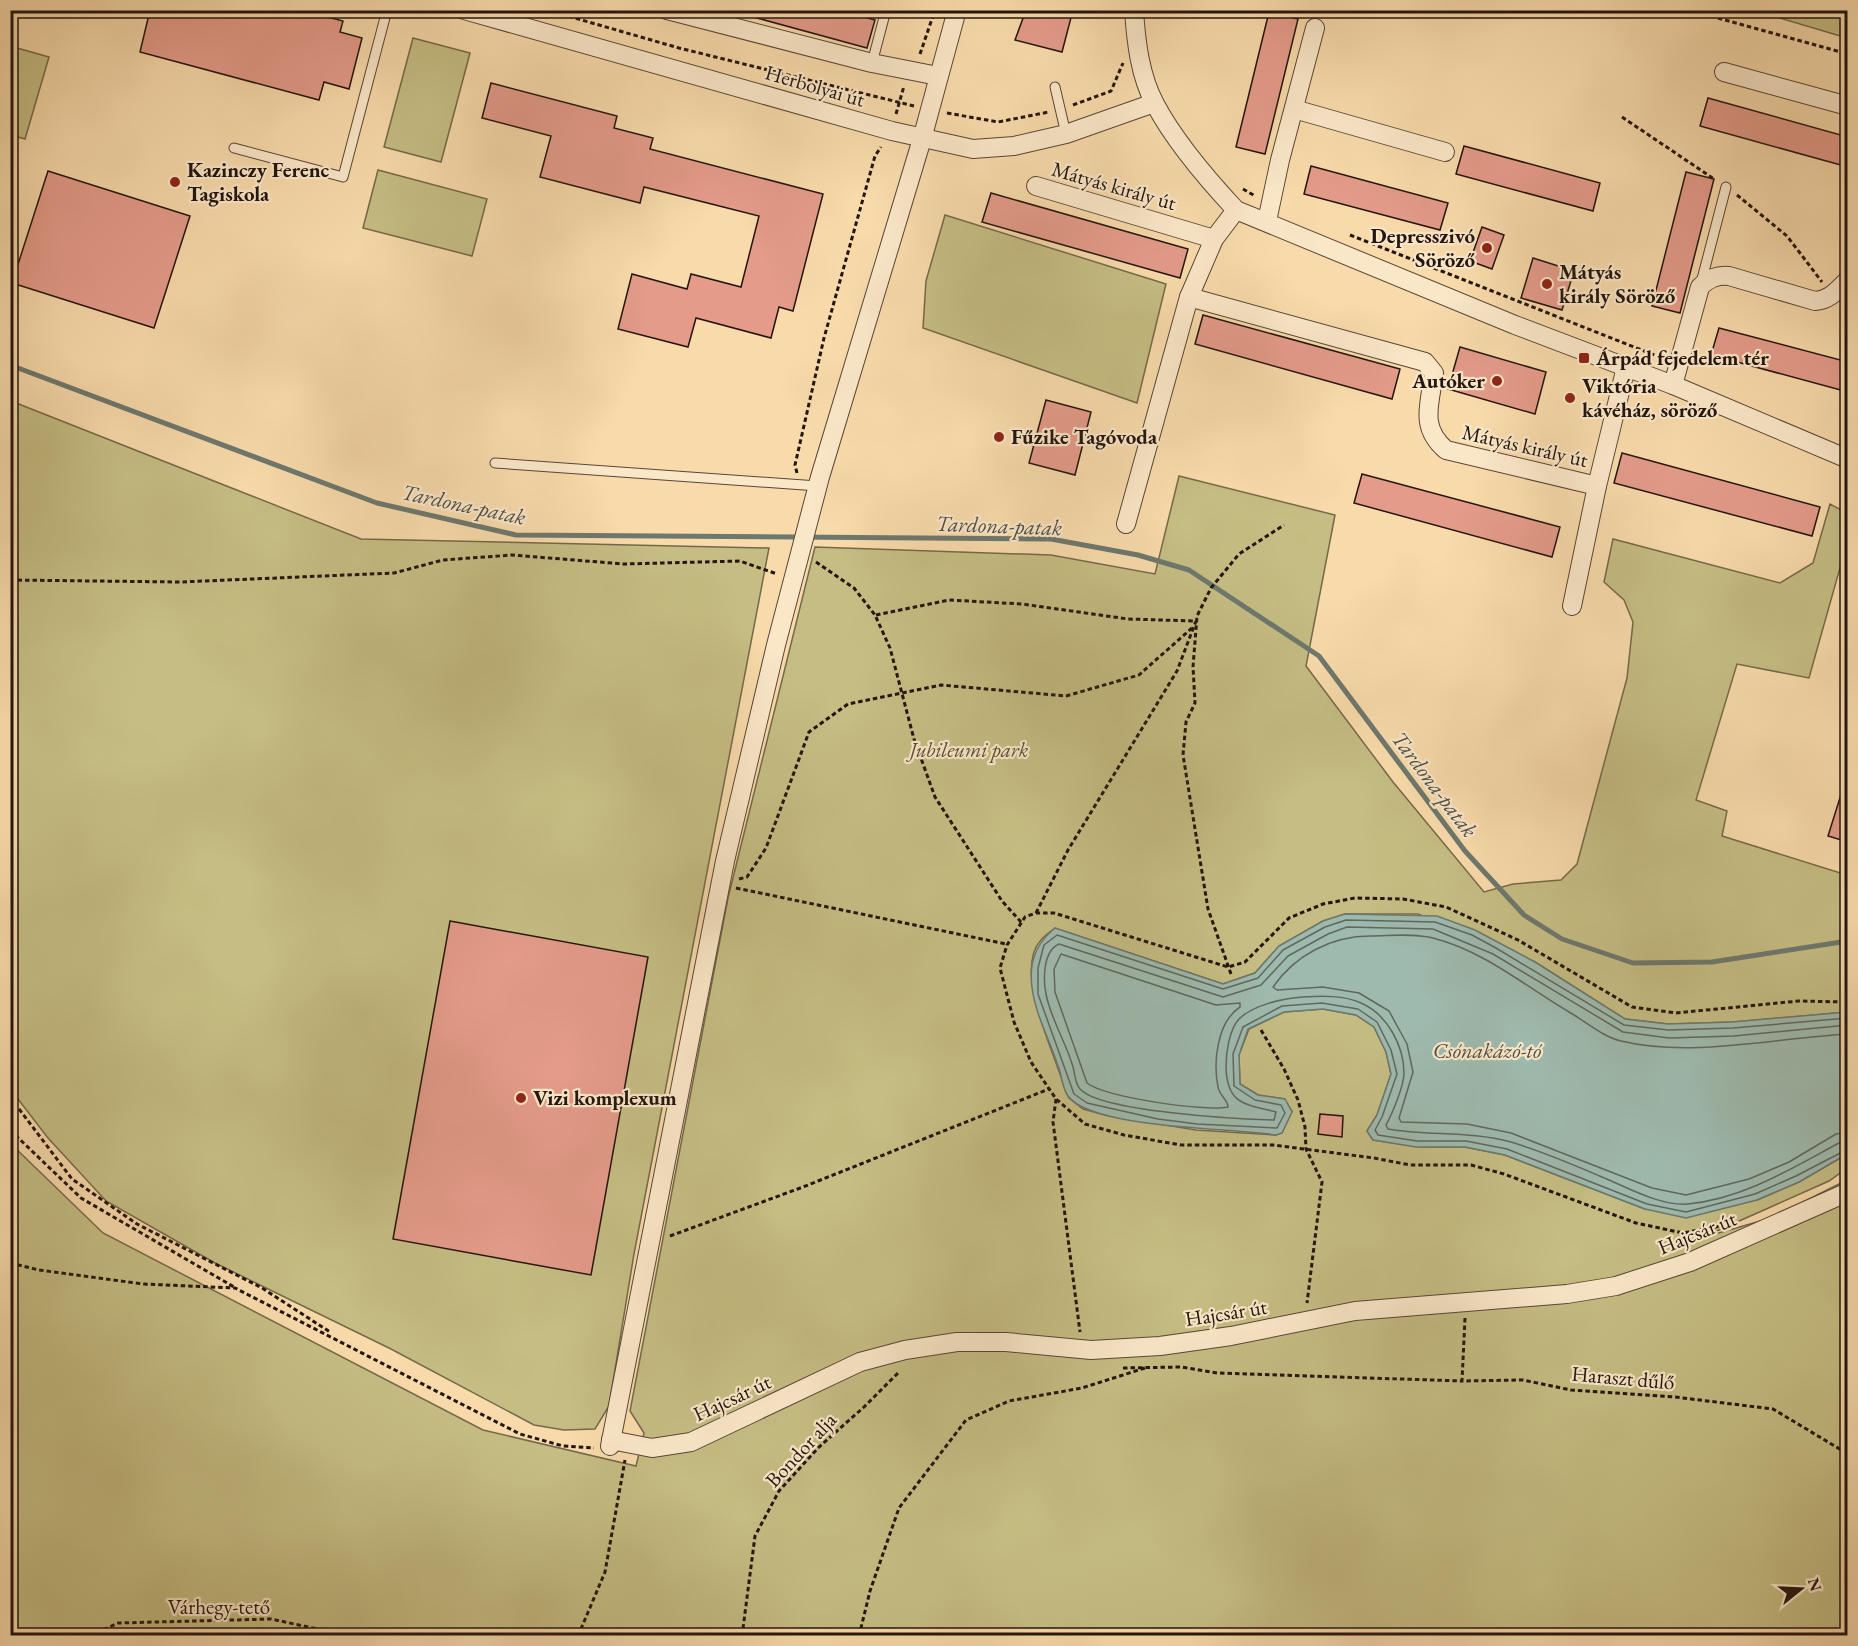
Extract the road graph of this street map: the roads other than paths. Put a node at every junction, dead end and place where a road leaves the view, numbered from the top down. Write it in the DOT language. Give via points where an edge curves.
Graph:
graph roads {
  1 [pos="387,10"];
  2 [pos="464,10"];
  3 [pos="667,10"];
  4 [pos="886,10"];
  5 [pos="957,10"];
  6 [pos="1134,10"];
  7 [pos="1315,27"];
  8 [pos="872,63"];
  9 [pos="1724,72"];
  10 [pos="938,76"];
  11 [pos="1055,87"];
  12 [pos="1155,103"];
  13 [pos="1848,106"];
  14 [pos="1294,109"];
  15 [pos="1066,134"];
  16 [pos="922,139"];
  17 [pos="234,148"];
  18 [pos="1445,152"];
  19 [pos="1036,186"];
  20 [pos="1726,187"];
  21 [pos="1236,210"];
  22 [pos="1267,220"];
  23 [pos="1214,238"];
  24 [pos="1848,280"];
  25 [pos="1700,287"];
  26 [pos="1189,297"];
  27 [pos="1626,367"];
  28 [pos="1673,385"];
  29 [pos="1848,459"];
  30 [pos="495,463"];
  31 [pos="818,486"];
  32 [pos="1597,486"];
  33 [pos="1126,524"];
  34 [pos="1572,606"];
  35 [pos="1843,1184"];
  1 -- 17 [label="lane" via="343,177"];
  2 -- 16 [label="street, Herbolyai út"];
  3 -- 8 [label="street"];
  4 -- 8 [label="lane"];
  5 -- 10 [label="street"];
  6 -- 12 [label="street, Mátyás király út" via="1137,50"];
  7 -- 14 [label="street"];
  8 -- 10 [label="street"];
  9 -- 13 [label="street"];
  10 -- 16 [label="street"];
  11 -- 15 [label="lane"];
  12 -- 15 [label="street, Herbolyai út"];
  12 -- 21 [label="street, Mátyás király út" via="1208,180"];
  14 -- 18 [label="street"];
  14 -- 22 [label="street"];
  15 -- 16 [label="street, Herbolyai út" via="995,149"];
  16 -- 31 [label="street"];
  19 -- 23 [label="street, Mátyás király út"];
  20 -- 25 [label="lane"];
  21 -- 22 [label="street, Mátyás király út"];
  21 -- 23 [label="street"];
  22 -- 27 [label="street, Mátyás király út" via="1515,325"];
  23 -- 26 [label="street"];
  24 -- 25 [label="street" via="1823,300 1720,275"];
  25 -- 28 [label="street"];
  26 -- 32 [label="street, Mátyás király út" via="1425,362 1434,373 1428,424 1435,441 1446,450"];
  26 -- 33 [label="street"];
  27 -- 28 [label="street, Mátyás király út"];
  27 -- 32 [label="street"];
  28 -- 29 [label="street, Mátyás király út"];
  30 -- 31 [label="lane"];
  31 -- 35 [label="street, Hajcsár út" via="720,885 617,1443 652,1448 691,1443 860,1362 957,1342 1082,1349 1160,1346 1418,1304 1567,1294 1616,1286 1690,1262"];
  32 -- 34 [label="street, Mátyás király út"];
}
